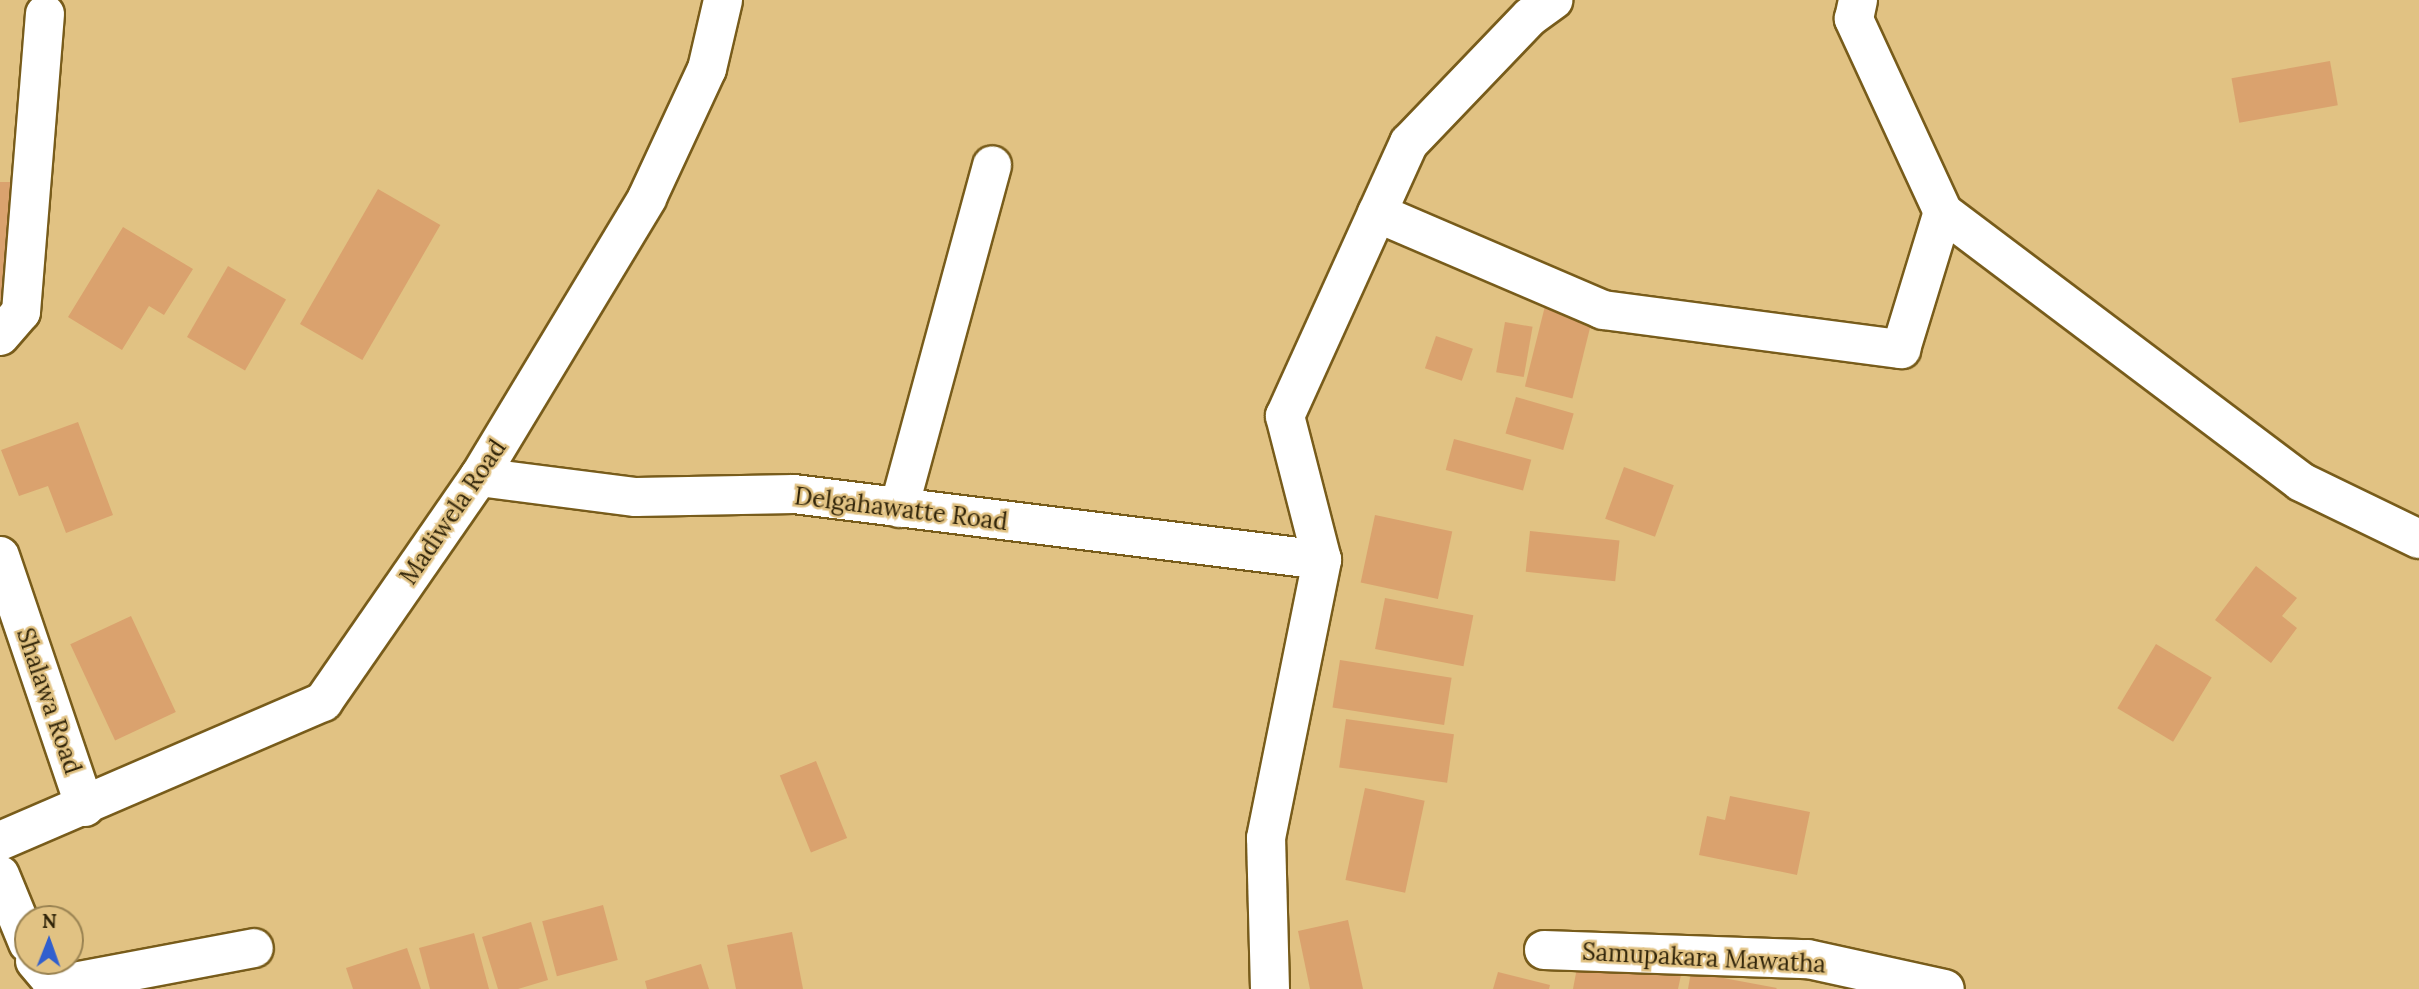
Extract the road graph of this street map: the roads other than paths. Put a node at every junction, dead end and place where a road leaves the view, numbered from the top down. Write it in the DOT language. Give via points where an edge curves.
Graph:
graph roads {
  1 [pos="723,0"];
  2 [pos="1553,0"];
  3 [pos="1858,0"];
  4 [pos="46,14"];
  5 [pos="992,165"];
  6 [pos="1943,212"];
  7 [pos="1377,213"];
  8 [pos="0,336"];
  9 [pos="479,477"];
  10 [pos="899,508"];
  11 [pos="2419,538"];
  12 [pos="0,556"];
  13 [pos="1322,560"];
  14 [pos="85,807"];
  15 [pos="0,842"];
  16 [pos="0,875"];
  17 [pos="14,909"];
  18 [pos="254,948"];
  19 [pos="1544,950"];
  20 [pos="47,975"];
  21 [pos="1270,989"];
  22 [pos="1945,989"];
  1 -- 9 [label="street, Madiwela Road" via="707,69 647,198"];
  2 -- 7 [label="street" via="1530,17 1409,143"];
  3 -- 6 [label="street" via="1854,19"];
  4 -- 8 [label="street" via="21,312"];
  5 -- 10 [label="street"];
  6 -- 7 [label="street" via="1901,349 1604,310"];
  6 -- 11 [label="street" via="2301,482"];
  7 -- 13 [label="street" via="1285,416"];
  9 -- 10 [label="street, Delgahawatte Road" via="636,497 794,494"];
  9 -- 14 [label="street, Madiwela Road" via="323,702"];
  10 -- 13 [label="street, Delgahawatte Road"];
  12 -- 14 [label="street, Shalawa Road"];
  13 -- 21 [label="street" via="1266,838"];
  14 -- 15 [label="street, Madiwela Road"];
  16 -- 17 [label="street"];
  18 -- 20 [label="street" via="69,983"];
  19 -- 22 [label="street, Samupakara Mawatha" via="1808,959"];
}
